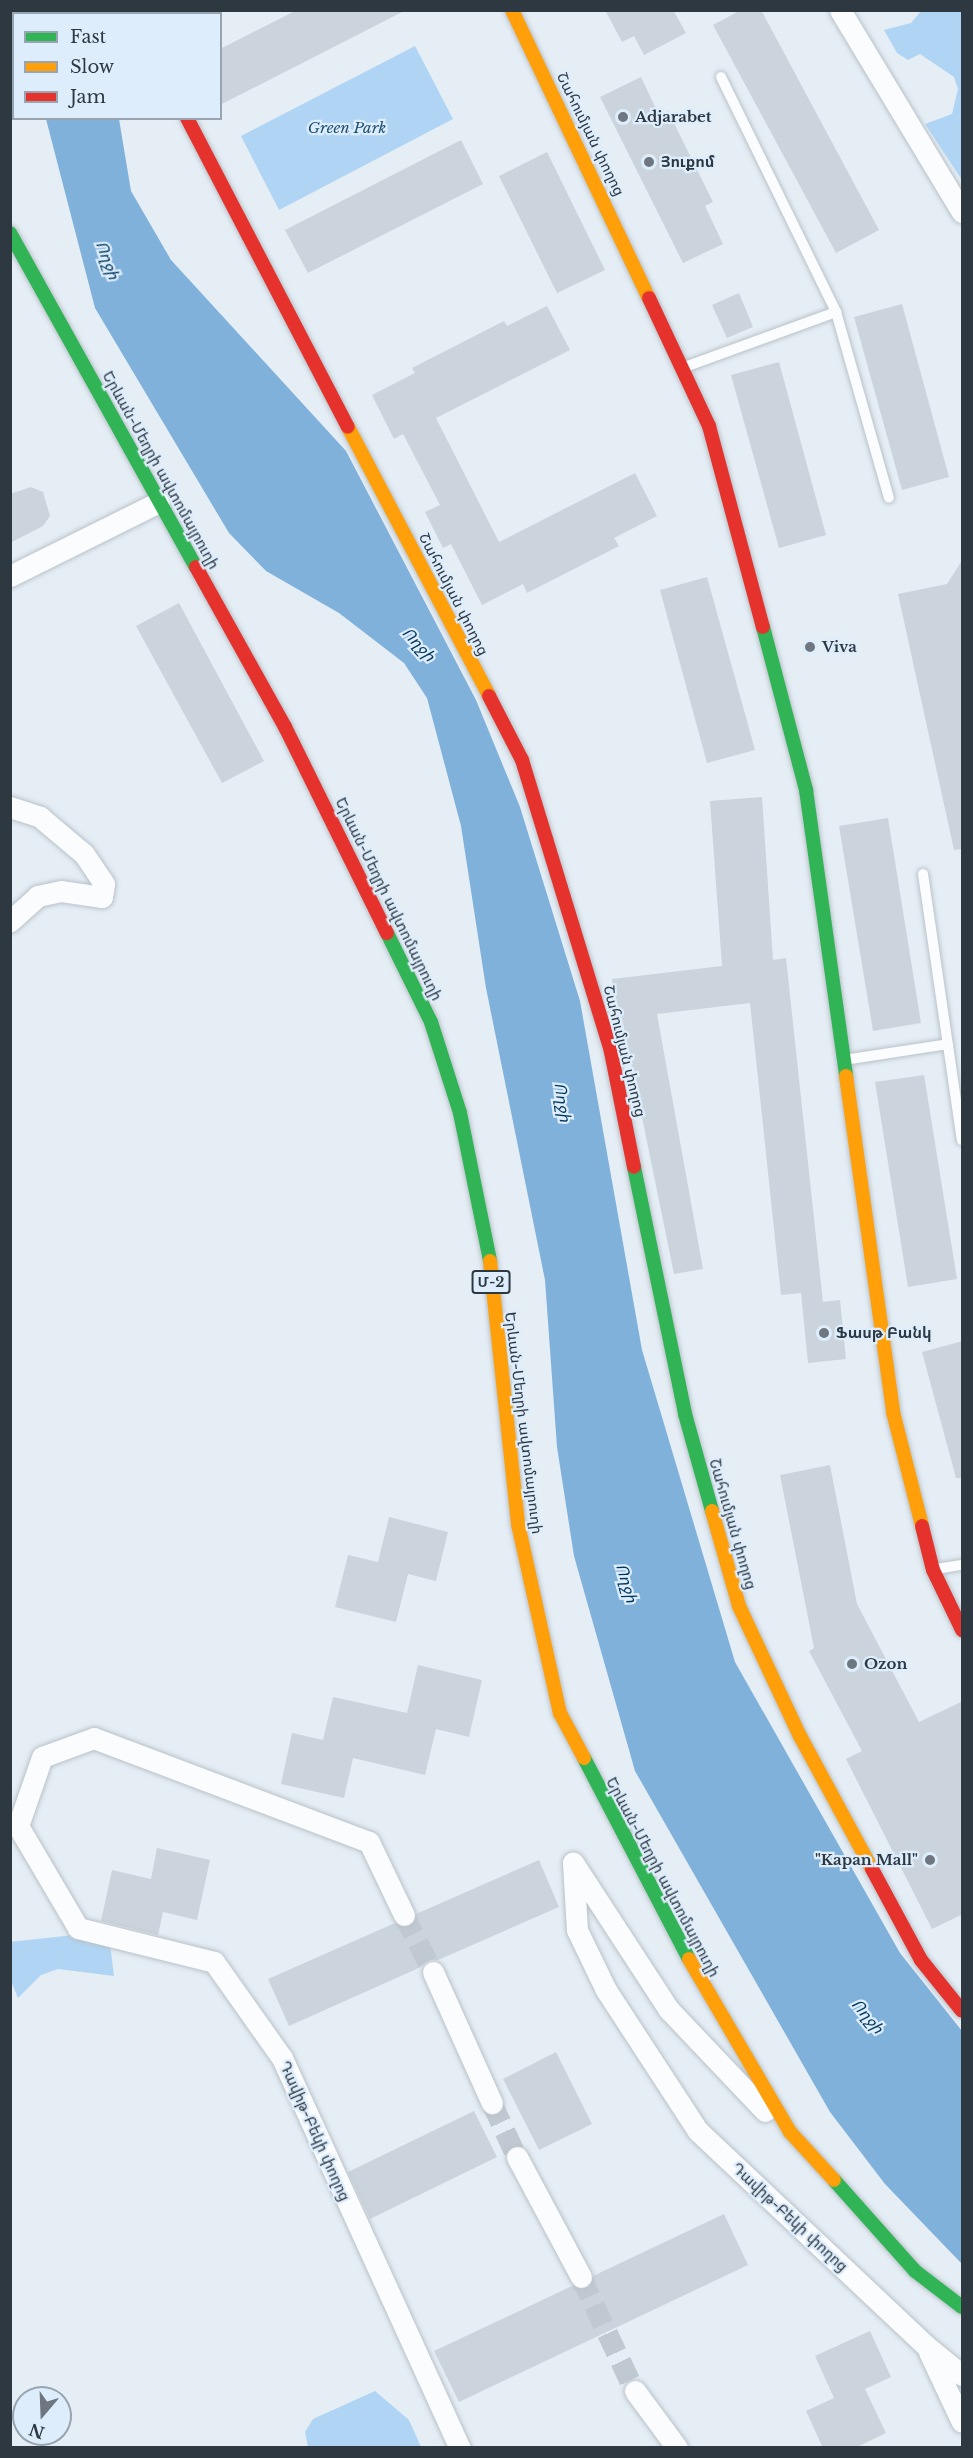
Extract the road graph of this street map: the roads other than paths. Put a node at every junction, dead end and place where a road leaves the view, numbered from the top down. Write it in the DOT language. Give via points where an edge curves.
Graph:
graph roads {
  1 [pos="512,10"];
  2 [pos="840,10"];
  3 [pos="721,77"];
  4 [pos="188,120"];
  5 [pos="963,212"];
  6 [pos="10,233"];
  7 [pos="836,312"];
  8 [pos="682,369"];
  9 [pos="889,498"];
  10 [pos="159,502"];
  11 [pos="10,576"];
  12 [pos="10,807"];
  13 [pos="923,874"];
  14 [pos="10,921"];
  15 [pos="948,1044"];
  16 [pos="844,1060"];
  17 [pos="963,1140"];
  18 [pos="963,1565"];
  19 [pos="933,1570"];
  20 [pos="963,1630"];
  21 [pos="404,1915"];
  22 [pos="433,1972"];
  23 [pos="963,2011"];
  24 [pos="492,2103"];
  25 [pos="790,2132"];
  26 [pos="517,2157"];
  27 [pos="581,2277"];
  28 [pos="963,2307"];
  29 [pos="926,2346"];
  30 [pos="963,2375"];
  31 [pos="635,2391"];
  32 [pos="963,2422"];
  33 [pos="460,2448"];
  34 [pos="677,2448"];
  1 -- 8 [label="main road, Շահումյան փողոց"];
  2 -- 5 [label="street"];
  3 -- 7 [label="lane"];
  4 -- 23 [label="main road, Շահումյան փողոց" via="522,760 611,1052 685,1414 738,1606 800,1736 921,1960"];
  6 -- 10 [label="main road, Երևան-Մեղրի ավտոմայրուղի / Մ-2"];
  7 -- 8 [label="lane"];
  7 -- 9 [label="lane"];
  8 -- 16 [label="main road, Շահումյան փողոց" via="709,426 806,790"];
  10 -- 11 [label="street"];
  10 -- 25 [label="main road, Երևան-Մեղրի ավտոմայրուղի / Մ-2" via="285,727 431,1022 460,1113 486,1227 518,1524 560,1713 706,1992"];
  12 -- 14 [label="street" via="40,817 84,854 104,885 102,897 61,891 38,896"];
  13 -- 15 [label="lane"];
  15 -- 16 [label="lane"];
  15 -- 17 [label="lane"];
  16 -- 19 [label="main road, Շահումյան փողոց" via="893,1412"];
  18 -- 19 [label="lane"];
  19 -- 20 [label="main road, Շահումյան փողոց"];
  21 -- 33 [label="street, Դավիթ-Բեկի փողոց" via="369,1842 94,1738 42,1757 18,1826 78,1928 214,1962 282,2058"];
  22 -- 24 [label="street"];
  25 -- 28 [label="main road, Երևան-Մեղրի ավտոմայրուղի / Մ-2" via="915,2271"];
  25 -- 29 [label="street, Դավիթ-Բեկի փողոց" via="669,2010 573,1863 577,1930 606,1990 698,2130"];
  26 -- 27 [label="street"];
  29 -- 30 [label="street, Դավիթ-Բեկի փողոց"];
  29 -- 32 [label="street"];
  31 -- 34 [label="street"];
}
